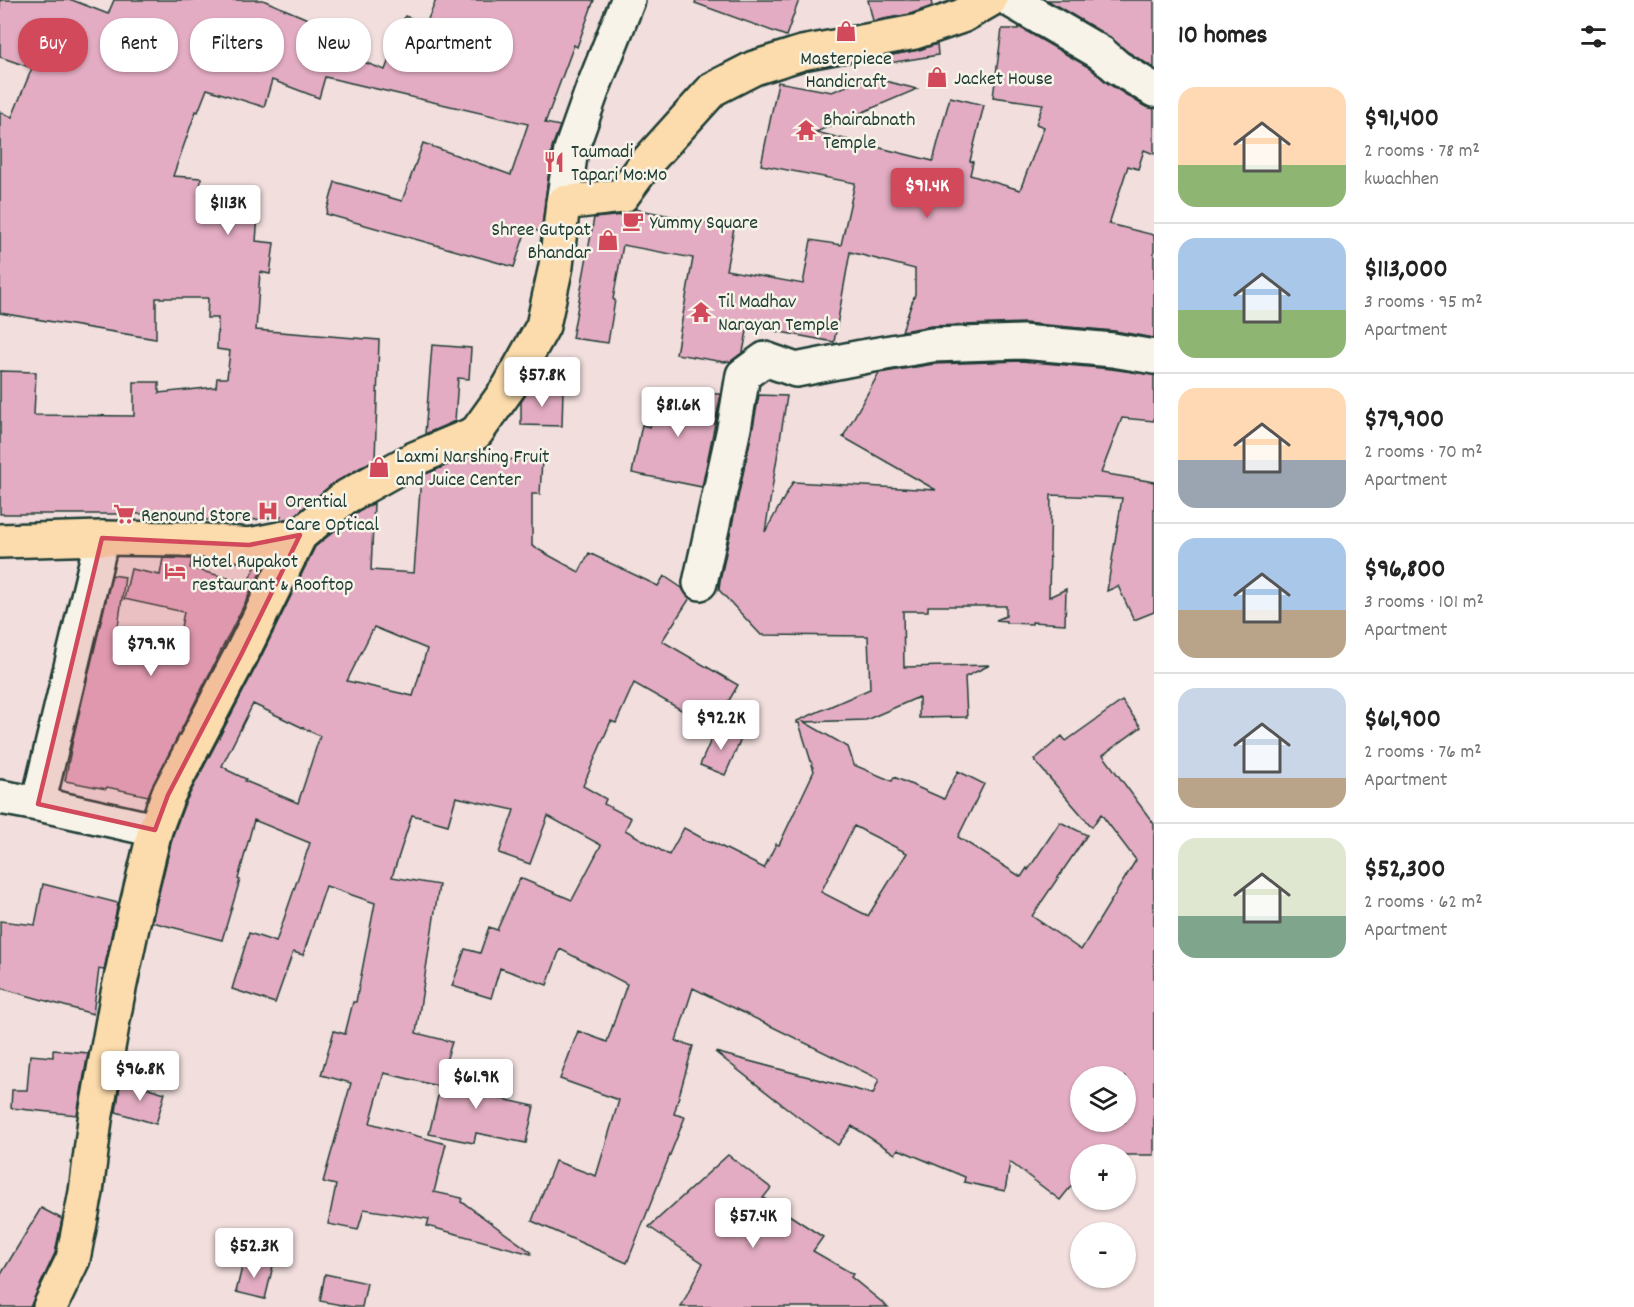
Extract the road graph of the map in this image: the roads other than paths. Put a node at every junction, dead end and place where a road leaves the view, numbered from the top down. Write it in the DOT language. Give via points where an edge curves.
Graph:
graph roads {
  1 [pos="628,0"];
  2 [pos="990,0"];
  3 [pos="1010,0"];
  4 [pos="1154,90"];
  5 [pos="563,203"];
  6 [pos="1154,357"];
  7 [pos="300,535"];
  8 [pos="102,538"];
  9 [pos="0,541"];
  10 [pos="700,583"];
  11 [pos="0,797"];
  12 [pos="38,804"];
  13 [pos="155,830"];
  14 [pos="50,1307"];
  1 -- 5 [label="street" via="571,150"];
  2 -- 5 [label="main road" via="962,16 925,29 802,53 754,68 713,89 622,196"];
  3 -- 4 [label="street" via="1101,53"];
  5 -- 7 [label="main road" via="556,266 543,326 509,387 476,433 414,459 345,498"];
  6 -- 10 [label="street" via="1022,342 932,345 796,370 765,359 743,375"];
  7 -- 8 [label="main road" via="249,545"];
  7 -- 13 [label="main road" via="168,795"];
  8 -- 9 [label="main road"];
  8 -- 12 [label="street"];
  11 -- 12 [label="street"];
  12 -- 13 [label="street"];
  13 -- 14 [label="main road" via="117,998 74,1259"];
}
